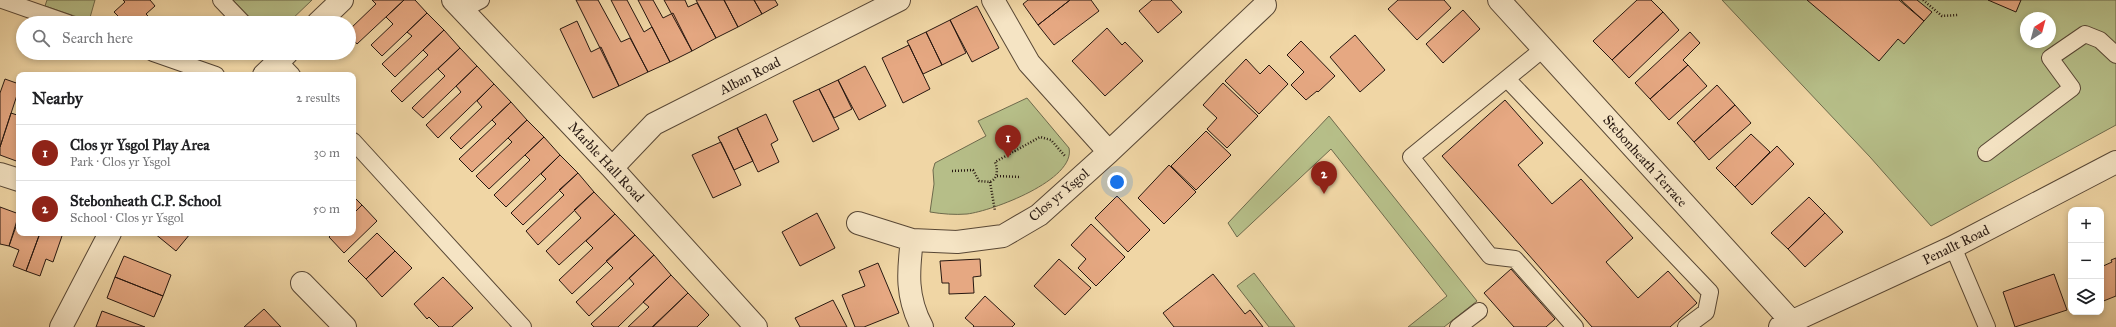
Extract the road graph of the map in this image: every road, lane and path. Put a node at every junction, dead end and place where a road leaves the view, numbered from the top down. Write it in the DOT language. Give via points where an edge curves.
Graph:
graph roads {
  1 [pos="2,0"];
  2 [pos="221,0"];
  3 [pos="342,0"];
  4 [pos="481,0"];
  5 [pos="993,0"];
  6 [pos="1498,0"];
  7 [pos="1923,0"];
  8 [pos="896,1"];
  9 [pos="457,5"];
  10 [pos="1265,5"];
  11 [pos="1958,15"];
  12 [pos="48,16"];
  13 [pos="236,16"];
  14 [pos="325,16"];
  15 [pos="1543,49"];
  16 [pos="2116,55"];
  17 [pos="173,60"];
  18 [pos="207,72"];
  19 [pos="1507,79"];
  20 [pos="1005,139"];
  21 [pos="356,144"];
  22 [pos="1015,151"];
  23 [pos="1109,152"];
  24 [pos="1986,153"];
  25 [pos="1069,160"];
  26 [pos="2116,162"];
  27 [pos="612,168"];
  28 [pos="952,171"];
  29 [pos="0,174"];
  30 [pos="996,176"];
  31 [pos="1021,177"];
  32 [pos="16,179"];
  33 [pos="858,223"];
  34 [pos="108,236"];
  35 [pos="912,240"];
  36 [pos="1953,247"];
  37 [pos="302,283"];
  38 [pos="1479,311"];
  39 [pos="1786,324"];
  40 [pos="61,327"];
  41 [pos="345,327"];
  42 [pos="523,327"];
  43 [pos="756,327"];
  44 [pos="922,327"];
  45 [pos="1458,327"];
  46 [pos="1575,327"];
  47 [pos="1686,327"];
  48 [pos="1987,327"];
  1 -- 12 [label="lane"];
  2 -- 13 [label="lane"];
  3 -- 14 [label="street"];
  4 -- 9 [label="lane"];
  5 -- 23 [label="street" via="1029,63"];
  6 -- 15 [label="street, Stebonheath Terrace"];
  7 -- 11 [label="path" via="1942,16"];
  8 -- 27 [label="street, Alban Road" via="654,124"];
  9 -- 27 [label="street, Marble Hall Road"];
  10 -- 23 [label="street, Clos yr Ysgol"];
  15 -- 19 [label="lane"];
  15 -- 39 [label="street, Stebonheath Terrace"];
  16 -- 24 [label="lane" via="2100,40 2085,34 2050,58 2072,88"];
  17 -- 18 [label="lane"];
  19 -- 46 [label="lane" via="1411,157 1490,256 1515,259"];
  19 -- 47 [label="lane" via="1710,292 1706,312"];
  20 -- 22 [label="path"];
  21 -- 42 [label="lane"];
  22 -- 25 [label="path" via="1040,137 1045,137"];
  22 -- 30 [label="path" via="995,162 998,172"];
  23 -- 35 [label="street, Clos yr Ysgol" via="1039,215 1003,236 957,242"];
  26 -- 36 [label="street, Penallt Road"];
  27 -- 43 [label="street, Marble Hall Road"];
  28 -- 30 [label="path" via="973,170 976,178 985,183"];
  29 -- 32 [label="street"];
  30 -- 31 [label="path"];
  33 -- 35 [label="street, Clos yr Ysgol"];
  34 -- 40 [label="street"];
  35 -- 44 [label="street" via="908,274 914,312"];
  36 -- 39 [label="street, Penallt Road"];
  36 -- 48 [label="lane"];
  37 -- 41 [label="street"];
  38 -- 45 [label="lane"];
}
